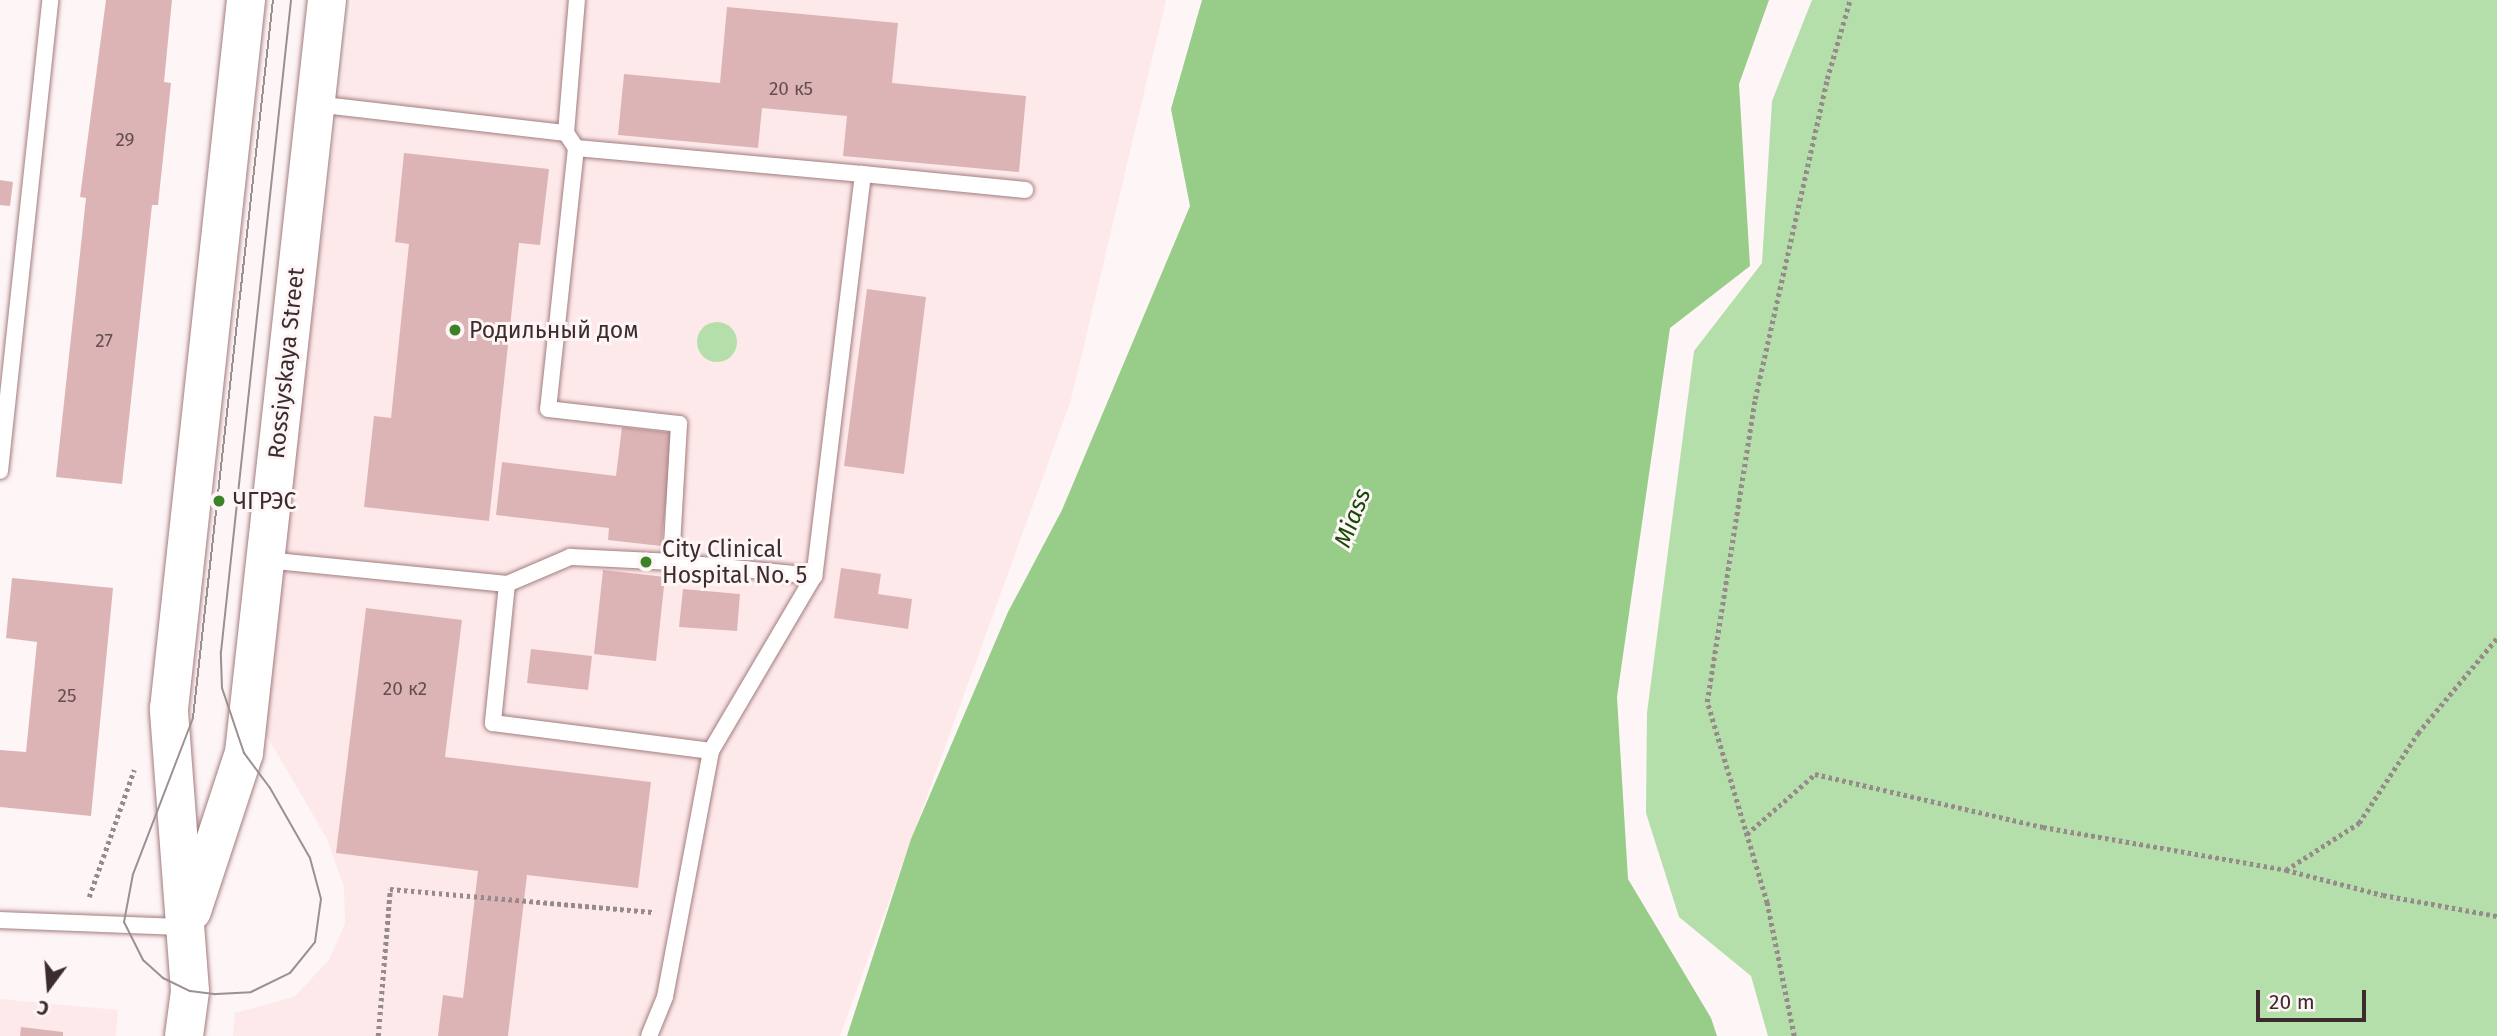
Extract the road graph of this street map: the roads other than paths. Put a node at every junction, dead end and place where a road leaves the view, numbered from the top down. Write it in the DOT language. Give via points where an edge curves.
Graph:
graph roads {
  1 [pos="50,0"];
  2 [pos="247,0"];
  3 [pos="327,0"];
  4 [pos="577,0"];
  5 [pos="315,104"];
  6 [pos="566,133"];
  7 [pos="576,148"];
  8 [pos="863,174"];
  9 [pos="1025,190"];
  10 [pos="0,471"];
  11 [pos="264,560"];
  12 [pos="671,562"];
  13 [pos="814,576"];
  14 [pos="507,584"];
  15 [pos="711,751"];
  16 [pos="0,920"];
  17 [pos="187,927"];
  18 [pos="184,1036"];
  19 [pos="649,1036"];
  1 -- 10 [label="lane"];
  2 -- 17 [label="main road, Rossiyskaya Street" via="169,709"];
  3 -- 5 [label="main road, Rossiyskaya Street"];
  4 -- 6 [label="lane"];
  5 -- 6 [label="lane"];
  5 -- 11 [label="main road, Rossiyskaya Street"];
  6 -- 7 [label="lane"];
  7 -- 8 [label="lane"];
  7 -- 12 [label="lane" via="548,409 679,424"];
  8 -- 9 [label="lane"];
  8 -- 13 [label="lane"];
  11 -- 14 [label="lane"];
  11 -- 17 [label="main road, Rossiyskaya Street" via="244,753"];
  12 -- 13 [label="lane"];
  12 -- 14 [label="lane" via="570,558"];
  13 -- 15 [label="lane"];
  14 -- 15 [label="lane" via="493,723"];
  15 -- 19 [label="lane" via="665,997"];
  16 -- 17 [label="lane"];
  17 -- 18 [label="main road, Rossiyskaya Street" via="190,991"];
}
